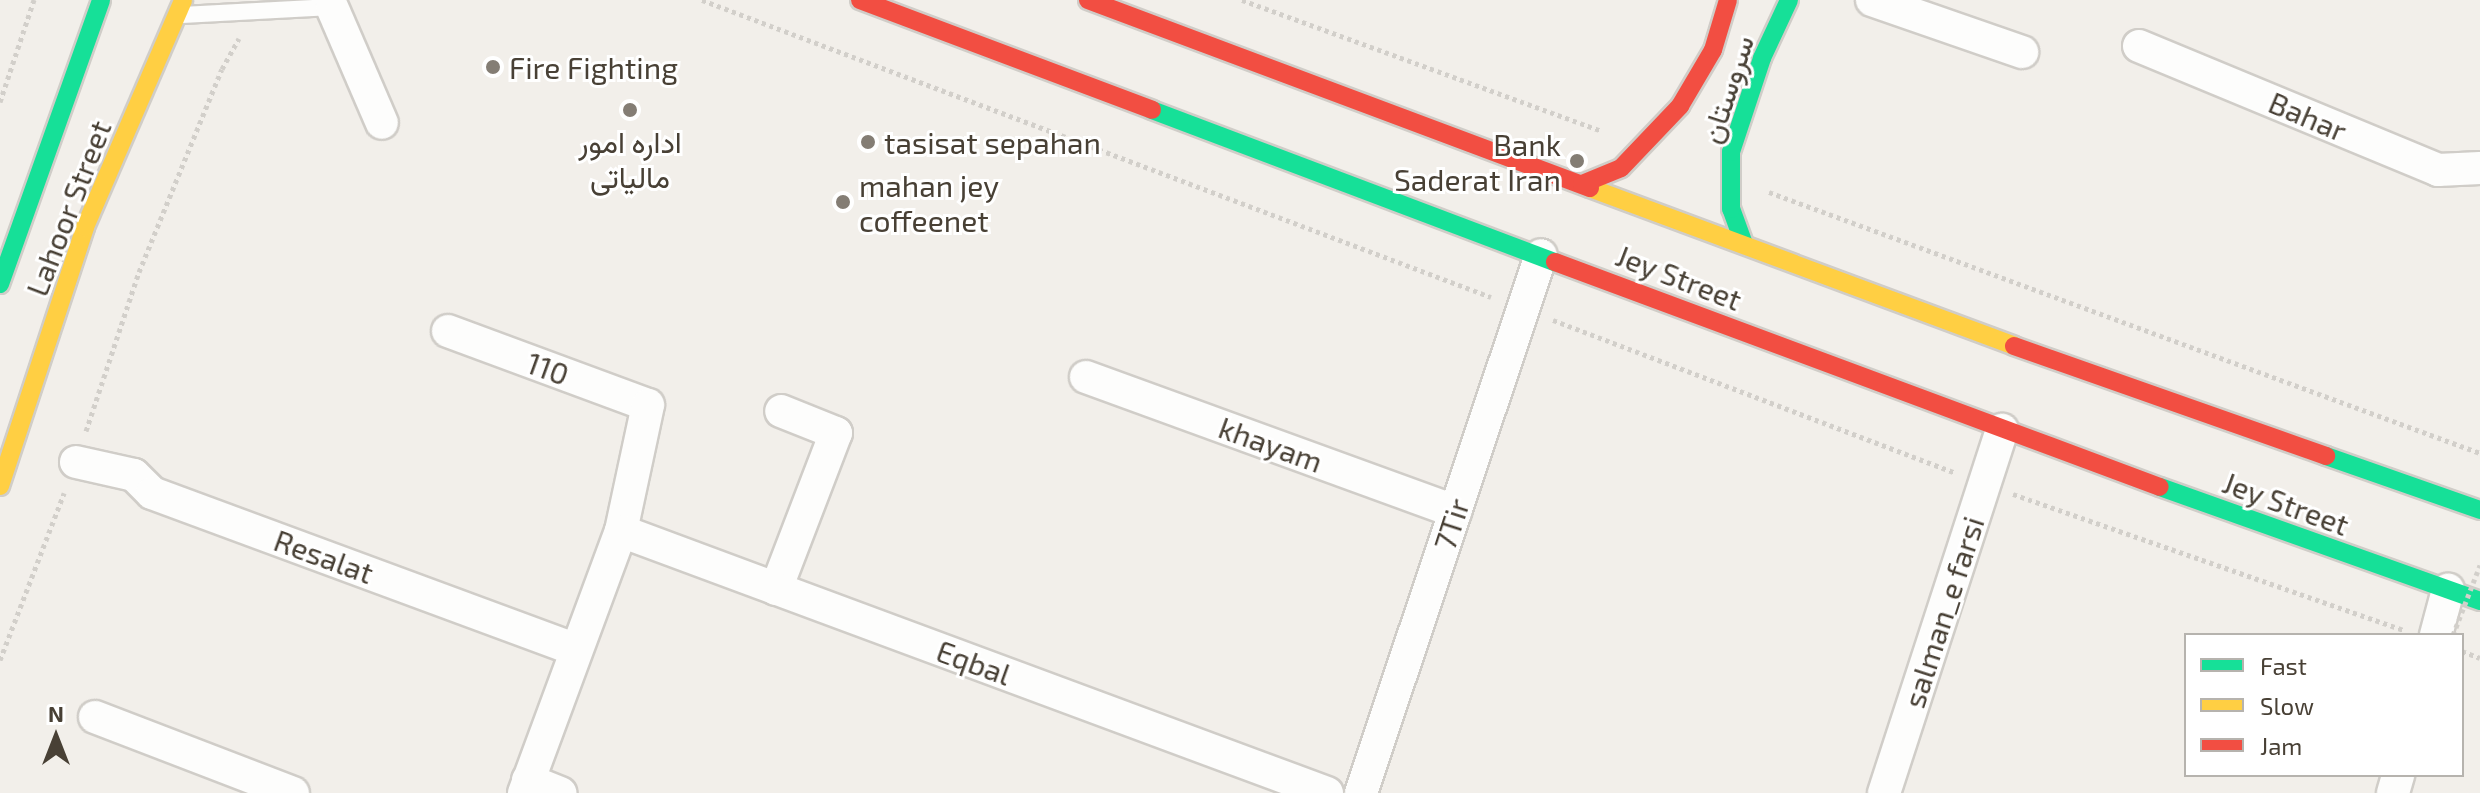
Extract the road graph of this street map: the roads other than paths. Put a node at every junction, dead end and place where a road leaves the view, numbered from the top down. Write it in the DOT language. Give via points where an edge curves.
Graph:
graph roads {
  1 [pos="101,0"];
  2 [pos="860,0"];
  3 [pos="1088,0"];
  4 [pos="1728,0"];
  5 [pos="1789,0"];
  6 [pos="1872,0"];
  7 [pos="332,3"];
  8 [pos="180,8"];
  9 [pos="2139,46"];
  10 [pos="2022,52"];
  11 [pos="382,123"];
  12 [pos="2480,168"];
  13 [pos="1582,184"];
  14 [pos="1744,244"];
  15 [pos="1541,255"];
  16 [pos="0,284"];
  17 [pos="448,331"];
  18 [pos="1086,377"];
  19 [pos="781,411"];
  20 [pos="2002,430"];
  21 [pos="76,462"];
  22 [pos="0,486"];
  23 [pos="2480,510"];
  24 [pos="1455,511"];
  25 [pos="621,531"];
  26 [pos="776,589"];
  27 [pos="2448,590"];
  28 [pos="2480,601"];
  29 [pos="2437,633"];
  30 [pos="576,650"];
  31 [pos="95,717"];
  32 [pos="526,787"];
  33 [pos="293,793"];
  34 [pos="561,793"];
  35 [pos="1327,793"];
  36 [pos="1361,793"];
  37 [pos="1884,793"];
  1 -- 16 [label="main road, Lahoor Street" via="34,204"];
  2 -- 15 [label="main road, Jey Street"];
  3 -- 13 [label="main road, Jey Street"];
  4 -- 13 [label="main road, سروستان" via="1713,50 1680,106 1621,168"];
  5 -- 14 [label="main road, سروستان" via="1762,58 1731,152 1731,209"];
  6 -- 10 [label="street"];
  7 -- 8 [label="lane" via="254,11"];
  7 -- 11 [label="street"];
  8 -- 22 [label="main road, Lahoor Street" via="78,224"];
  9 -- 12 [label="street, Bahar" via="2438,170"];
  13 -- 14 [label="main road, Jey Street"];
  14 -- 23 [label="main road, Jey Street" via="2052,360"];
  15 -- 20 [label="main road, Jey Street"];
  15 -- 24 [label="street, 7Tir"];
  17 -- 25 [label="street, 110" via="648,405"];
  18 -- 24 [label="street, khayam"];
  19 -- 26 [label="street" via="836,433"];
  20 -- 27 [label="main road, Jey Street"];
  20 -- 37 [label="street, salman_e farsi"];
  21 -- 30 [label="street, Resalat" via="134,475 152,493"];
  24 -- 36 [label="street, 7Tir"];
  25 -- 26 [label="street, Eqbal"];
  25 -- 30 [label="street"];
  26 -- 35 [label="street, Eqbal"];
  27 -- 28 [label="main road, Jey Street"];
  27 -- 29 [label="street"];
  30 -- 32 [label="street"];
  31 -- 33 [label="street"];
  32 -- 34 [label="street"];
}
